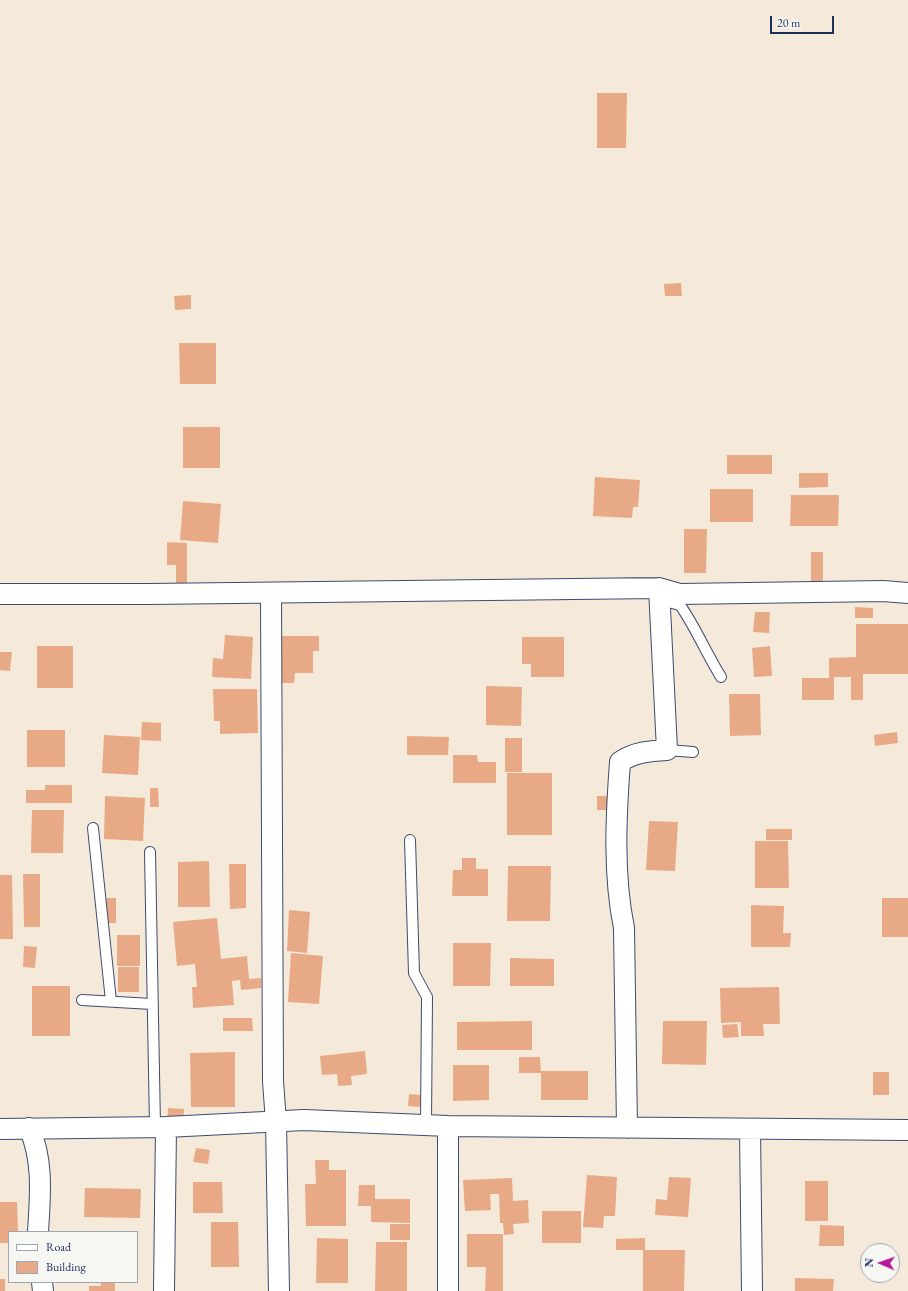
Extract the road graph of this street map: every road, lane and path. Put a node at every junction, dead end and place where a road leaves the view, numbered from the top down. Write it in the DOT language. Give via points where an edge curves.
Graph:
graph roads {
  1 [pos="271,593"];
  2 [pos="908,593"];
  3 [pos="0,594"];
  4 [pos="659,594"];
  5 [pos="721,677"];
  6 [pos="667,750"];
  7 [pos="693,752"];
  8 [pos="93,828"];
  9 [pos="410,840"];
  10 [pos="150,852"];
  11 [pos="82,1000"];
  12 [pos="111,1001"];
  13 [pos="152,1004"];
  14 [pos="276,1122"];
  15 [pos="426,1124"];
  16 [pos="448,1126"];
  17 [pos="160,1127"];
  18 [pos="29,1128"];
  19 [pos="627,1128"];
  20 [pos="0,1129"];
  21 [pos="750,1129"];
  22 [pos="908,1130"];
  23 [pos="38,1231"];
  24 [pos="164,1291"];
  25 [pos="279,1291"];
  26 [pos="448,1291"];
  27 [pos="752,1291"];
  1 -- 3 [label="street"];
  1 -- 4 [label="street"];
  1 -- 14 [label="street" via="273,1081"];
  2 -- 4 [label="street" via="883,591"];
  4 -- 5 [label="lane" via="680,605 694,625"];
  4 -- 6 [label="street"];
  6 -- 7 [label="lane"];
  6 -- 19 [label="street" via="630,755 620,762 617,836 620,909 624,928"];
  8 -- 12 [label="lane"];
  9 -- 15 [label="lane" via="414,973 427,997"];
  10 -- 13 [label="lane"];
  11 -- 12 [label="lane"];
  12 -- 13 [label="lane"];
  13 -- 17 [label="lane"];
  14 -- 15 [label="street" via="304,1120"];
  14 -- 17 [label="street"];
  14 -- 25 [label="street"];
  15 -- 16 [label="street"];
  16 -- 19 [label="street"];
  16 -- 26 [label="street"];
  17 -- 18 [label="street"];
  17 -- 24 [label="street"];
  18 -- 20 [label="street"];
  18 -- 23 [label="street" via="36,1142 38,1161"];
  19 -- 21 [label="street"];
  21 -- 22 [label="street"];
  21 -- 27 [label="street"];
}
